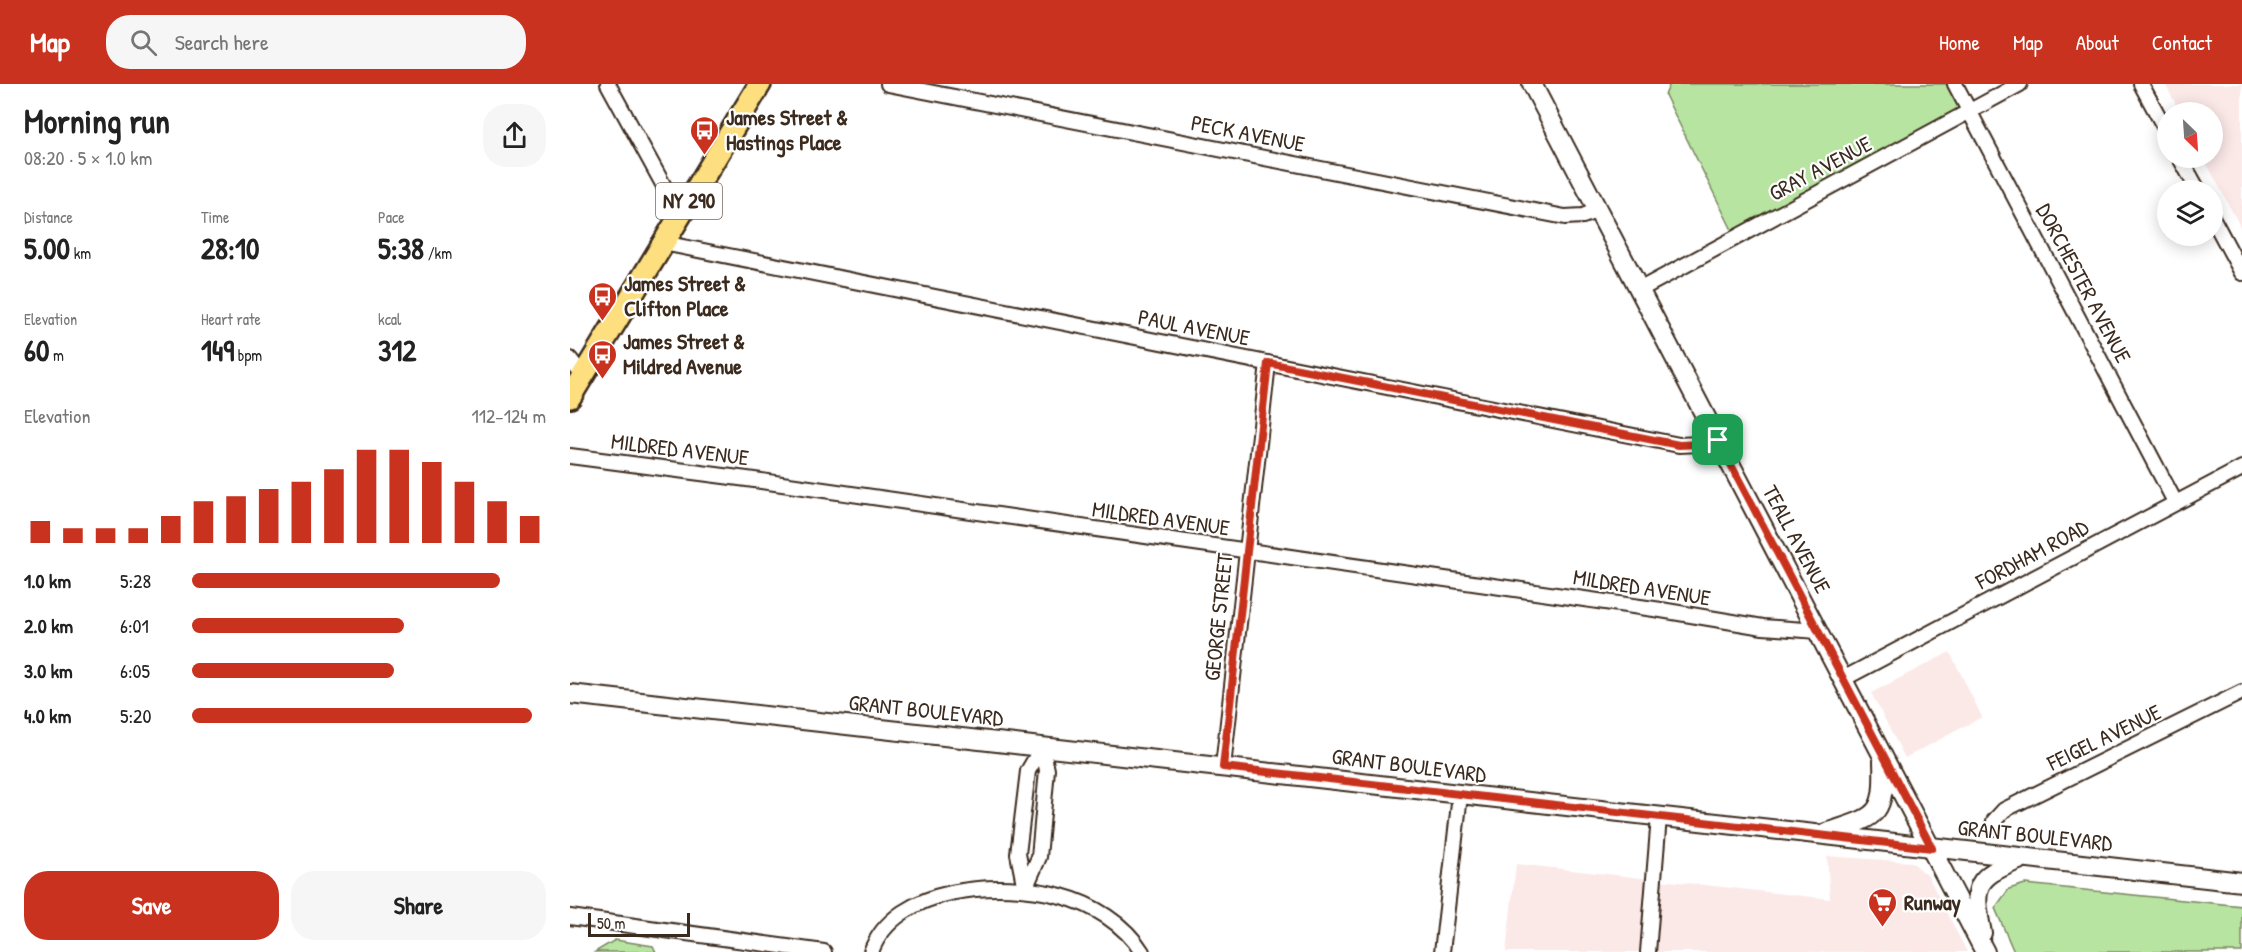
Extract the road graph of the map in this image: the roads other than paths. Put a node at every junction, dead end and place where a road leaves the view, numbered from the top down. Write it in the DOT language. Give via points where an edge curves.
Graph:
graph roads {
  1 [pos="609,84"];
  2 [pos="760,84"];
  3 [pos="888,84"];
  4 [pos="1532,84"];
  5 [pos="1955,84"];
  6 [pos="2020,84"];
  7 [pos="2141,84"];
  8 [pos="1970,111"];
  9 [pos="2157,114"];
  10 [pos="683,210"];
  11 [pos="1598,210"];
  12 [pos="2223,238"];
  13 [pos="663,243"];
  14 [pos="2242,273"];
  15 [pos="1640,290"];
  16 [pos="570,359"];
  17 [pos="1268,363"];
  18 [pos="583,376"];
  19 [pos="570,397"];
  20 [pos="1718,440"];
  21 [pos="570,456"];
  22 [pos="2242,468"];
  23 [pos="2175,502"];
  24 [pos="1246,551"];
  25 [pos="1818,631"];
  26 [pos="1843,679"];
  27 [pos="2242,692"];
  28 [pos="570,694"];
  29 [pos="1042,747"];
  30 [pos="1883,756"];
  31 [pos="1223,767"];
  32 [pos="1460,795"];
  33 [pos="1659,817"];
  34 [pos="1993,828"];
  35 [pos="1820,835"];
  36 [pos="1932,848"];
  37 [pos="2022,859"];
  38 [pos="2242,882"];
  39 [pos="1025,889"];
  40 [pos="570,917"];
  41 [pos="824,952"];
  42 [pos="871,952"];
  43 [pos="1142,952"];
  44 [pos="1442,952"];
  45 [pos="1648,952"];
  46 [pos="1986,952"];
  1 -- 10 [label="street" via="665,189"];
  2 -- 10 [label="main road, NY 290"];
  3 -- 11 [label="street, PECK AVENUE" via="1565,217"];
  4 -- 11 [label="street, TEALL AVENUE"];
  5 -- 8 [label="street, DORCHESTER AVENUE"];
  6 -- 8 [label="street, GRAY AVENUE"];
  7 -- 9 [label="street"];
  8 -- 15 [label="street, GRAY AVENUE"];
  8 -- 23 [label="street, DORCHESTER AVENUE"];
  10 -- 13 [label="main road, NY 290"];
  11 -- 15 [label="street, TEALL AVENUE"];
  12 -- 14 [label="street"];
  13 -- 17 [label="street, PAUL AVENUE"];
  13 -- 18 [label="main road, NY 290"];
  15 -- 20 [label="street, TEALL AVENUE"];
  16 -- 18 [label="street"];
  17 -- 20 [label="street, PAUL AVENUE" via="1679,445"];
  17 -- 24 [label="street, GEORGE STREET"];
  18 -- 19 [label="main road, NY 290"];
  20 -- 25 [label="street, TEALL AVENUE"];
  21 -- 24 [label="street, MILDRED AVENUE"];
  22 -- 23 [label="street, FORDHAM ROAD"];
  23 -- 26 [label="street, FORDHAM ROAD"];
  24 -- 25 [label="street, MILDRED AVENUE" via="1763,627"];
  24 -- 31 [label="street, GEORGE STREET"];
  25 -- 26 [label="street, TEALL AVENUE"];
  26 -- 30 [label="street, TEALL AVENUE"];
  27 -- 34 [label="street, FEIGEL AVENUE" via="2004,810"];
  28 -- 29 [label="street, GRANT BOULEVARD"];
  29 -- 31 [label="street, GRANT BOULEVARD"];
  29 -- 39 [label="street" via="1047,770 1038,857"];
  29 -- 39 [label="street" via="1028,771 1018,854"];
  30 -- 35 [label="street" via="1884,785 1876,812"];
  30 -- 36 [label="street, TEALL AVENUE"];
  31 -- 32 [label="street, GRANT BOULEVARD"];
  32 -- 33 [label="street, GRANT BOULEVARD"];
  32 -- 44 [label="street"];
  33 -- 35 [label="street, GRANT BOULEVARD"];
  33 -- 45 [label="street"];
  35 -- 36 [label="street, GRANT BOULEVARD"];
  36 -- 37 [label="street, GRANT BOULEVARD"];
  36 -- 46 [label="street, TEALL AVENUE"];
  37 -- 38 [label="street, GRANT BOULEVARD"];
  37 -- 46 [label="street" via="1988,874 1980,883 1976,904"];
  39 -- 42 [label="street" via="969,890 933,898 897,915 875,939"];
  39 -- 43 [label="street" via="1061,896 1109,918"];
  40 -- 41 [label="street"];
}
